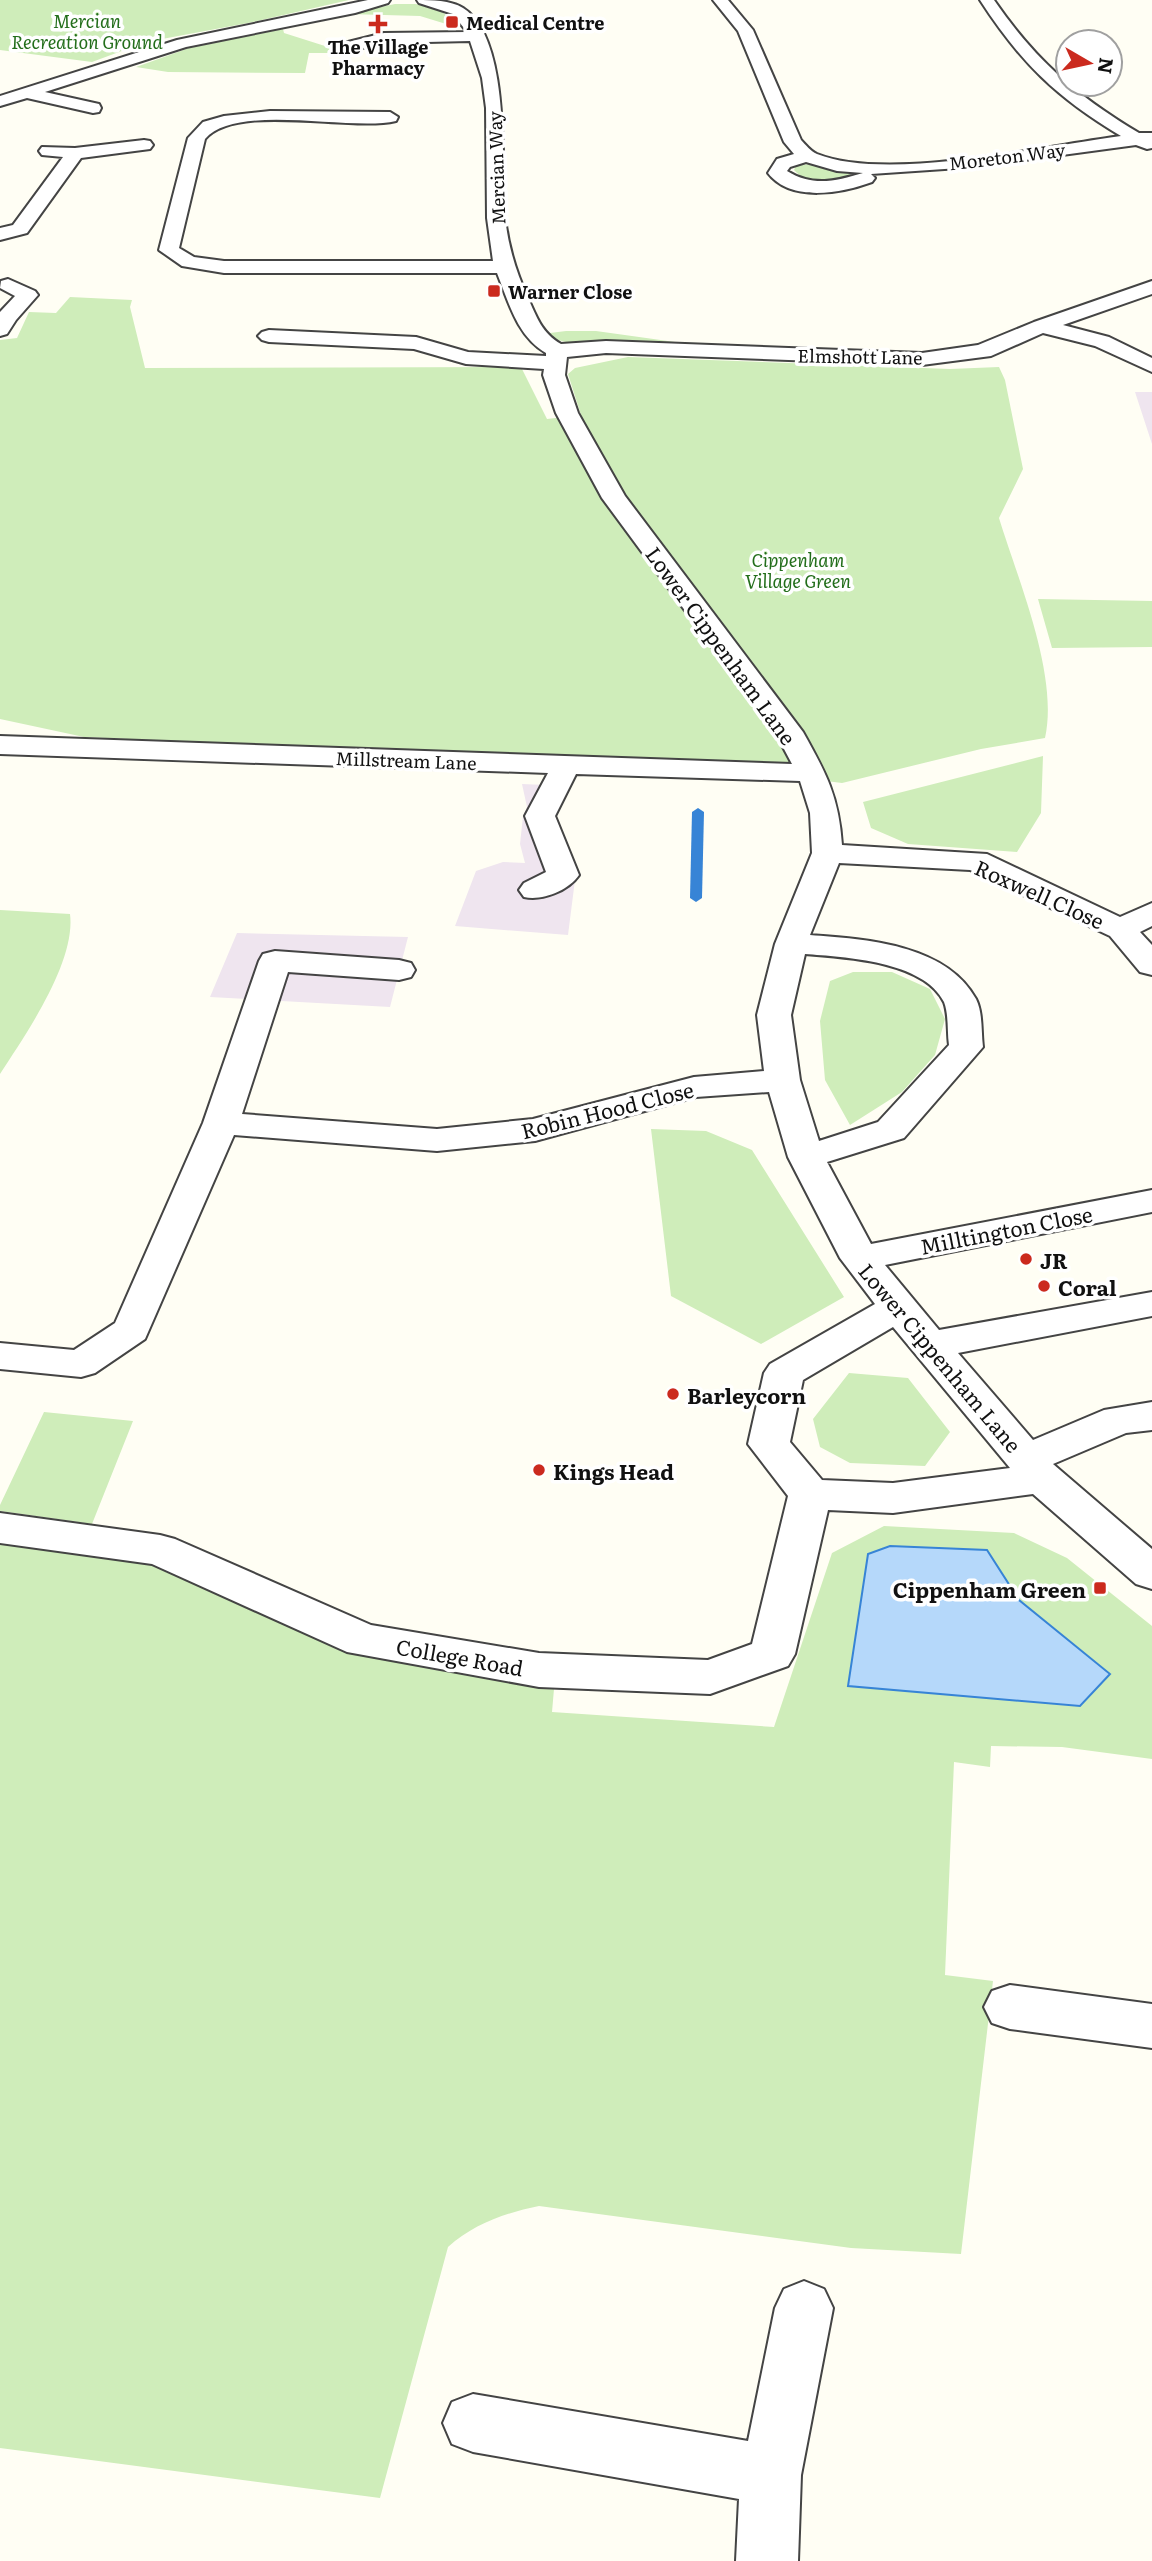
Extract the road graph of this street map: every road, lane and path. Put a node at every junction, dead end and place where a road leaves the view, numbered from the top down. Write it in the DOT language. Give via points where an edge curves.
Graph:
graph roads {
  1 [pos="383,0"];
  2 [pos="424,0"];
  3 [pos="720,0"];
  4 [pos="987,0"];
  5 [pos="477,36"];
  6 [pos="349,46"];
  7 [pos="26,92"];
  8 [pos="0,101"];
  9 [pos="93,108"];
  10 [pos="390,117"];
  11 [pos="1147,141"];
  12 [pos="144,145"];
  13 [pos="44,151"];
  14 [pos="75,153"];
  15 [pos="807,156"];
  16 [pos="876,169"];
  17 [pos="0,234"];
  18 [pos="504,267"];
  19 [pos="8,285"];
  20 [pos="1152,287"];
  21 [pos="2,321"];
  22 [pos="1041,326"];
  23 [pos="269,336"];
  24 [pos="556,357"];
  25 [pos="1152,366"];
  26 [pos="0,745"];
  27 [pos="566,765"];
  28 [pos="812,773"];
  29 [pos="827,853"];
  30 [pos="535,890"];
  31 [pos="1152,913"];
  32 [pos="1121,929"];
  33 [pos="791,944"];
  34 [pos="1152,965"];
  35 [pos="399,970"];
  36 [pos="783,1080"];
  37 [pos="221,1123"];
  38 [pos="806,1157"];
  39 [pos="1152,1201"];
  40 [pos="859,1258"];
  41 [pos="1152,1304"];
  42 [pos="898,1307"];
  43 [pos="930,1345"];
  44 [pos="0,1356"];
  45 [pos="1152,1416"];
  46 [pos="1034,1469"];
  47 [pos="810,1494"];
  48 [pos="0,1528"];
  49 [pos="1152,1573"];
  50 [pos="1010,2007"];
  51 [pos="1152,2026"];
  52 [pos="804,2308"];
  53 [pos="473,2423"];
  54 [pos="771,2475"];
  55 [pos="767,2561"];
  1 -- 7 [label="street" via="183,43"];
  2 -- 5 [label="street, Mercian Way" via="458,10"];
  3 -- 15 [label="street" via="745,30 793,142"];
  4 -- 11 [label="street" via="1040,68 1086,106"];
  5 -- 6 [label="street" via="384,38"];
  5 -- 18 [label="street, Mercian Way" via="494,108 496,218"];
  7 -- 8 [label="street"];
  7 -- 9 [label="street"];
  10 -- 18 [label="street" via="363,113 272,117 208,127 197,138 169,250 189,262 224,267"];
  11 -- 16 [label="street, Moreton Way"];
  12 -- 14 [label="street"];
  13 -- 14 [label="street"];
  14 -- 17 [label="street" via="20,229"];
  15 -- 16 [label="street, Moreton Way"];
  15 -- 16 [label="street, Moreton Way" via="783,163 777,173 793,184 823,188 854,183"];
  18 -- 24 [label="street, Mercian Way" via="532,331"];
  19 -- 21 [label="street" via="28,295"];
  20 -- 22 [label="street, Elmshott Lane"];
  22 -- 24 [label="street, Elmshott Lane" via="983,351 922,359 606,348"];
  22 -- 25 [label="street" via="1102,341"];
  23 -- 24 [label="street, Elmshott Lane" via="416,343 466,358"];
  24 -- 28 [label="street, Lower Cippenham Lane" via="554,375 567,413 614,498 789,732"];
  26 -- 27 [label="street, Millstream Lane"];
  27 -- 28 [label="street, Millstream Lane"];
  27 -- 30 [label="street" via="540,816 563,875"];
  28 -- 29 [label="street, Lower Cippenham Lane" via="825,813"];
  29 -- 32 [label="street, Roxwell Close" via="976,862"];
  29 -- 33 [label="street, Lower Cippenham Lane"];
  31 -- 32 [label="street"];
  32 -- 34 [label="street, Roxwell Close"];
  33 -- 36 [label="street, Lower Cippenham Lane" via="774,1014"];
  33 -- 38 [label="street" via="865,948 936,973 960,1000 966,1047 891,1130"];
  35 -- 37 [label="street" via="275,961"];
  36 -- 37 [label="street, Robin Hood Close" via="694,1087 535,1130 437,1140"];
  36 -- 38 [label="street, Lower Cippenham Lane"];
  37 -- 44 [label="street" via="131,1331 81,1364"];
  38 -- 40 [label="street, Lower Cippenham Lane"];
  39 -- 40 [label="street, Milltington Close"];
  40 -- 42 [label="street, Lower Cippenham Lane"];
  41 -- 43 [label="street"];
  42 -- 43 [label="street, Lower Cippenham Lane"];
  42 -- 47 [label="street" via="784,1373 769,1444"];
  43 -- 46 [label="street, Lower Cippenham Lane"];
  45 -- 46 [label="street" via="1119,1420"];
  46 -- 47 [label="street" via="893,1498"];
  46 -- 49 [label="street, Lower Cippenham Lane"];
  47 -- 48 [label="street, College Road" via="772,1654 710,1677 539,1670 363,1640 160,1550"];
  50 -- 51 [label="street"];
  52 -- 54 [label="street"];
  53 -- 54 [label="street"];
  54 -- 55 [label="street"];
}
